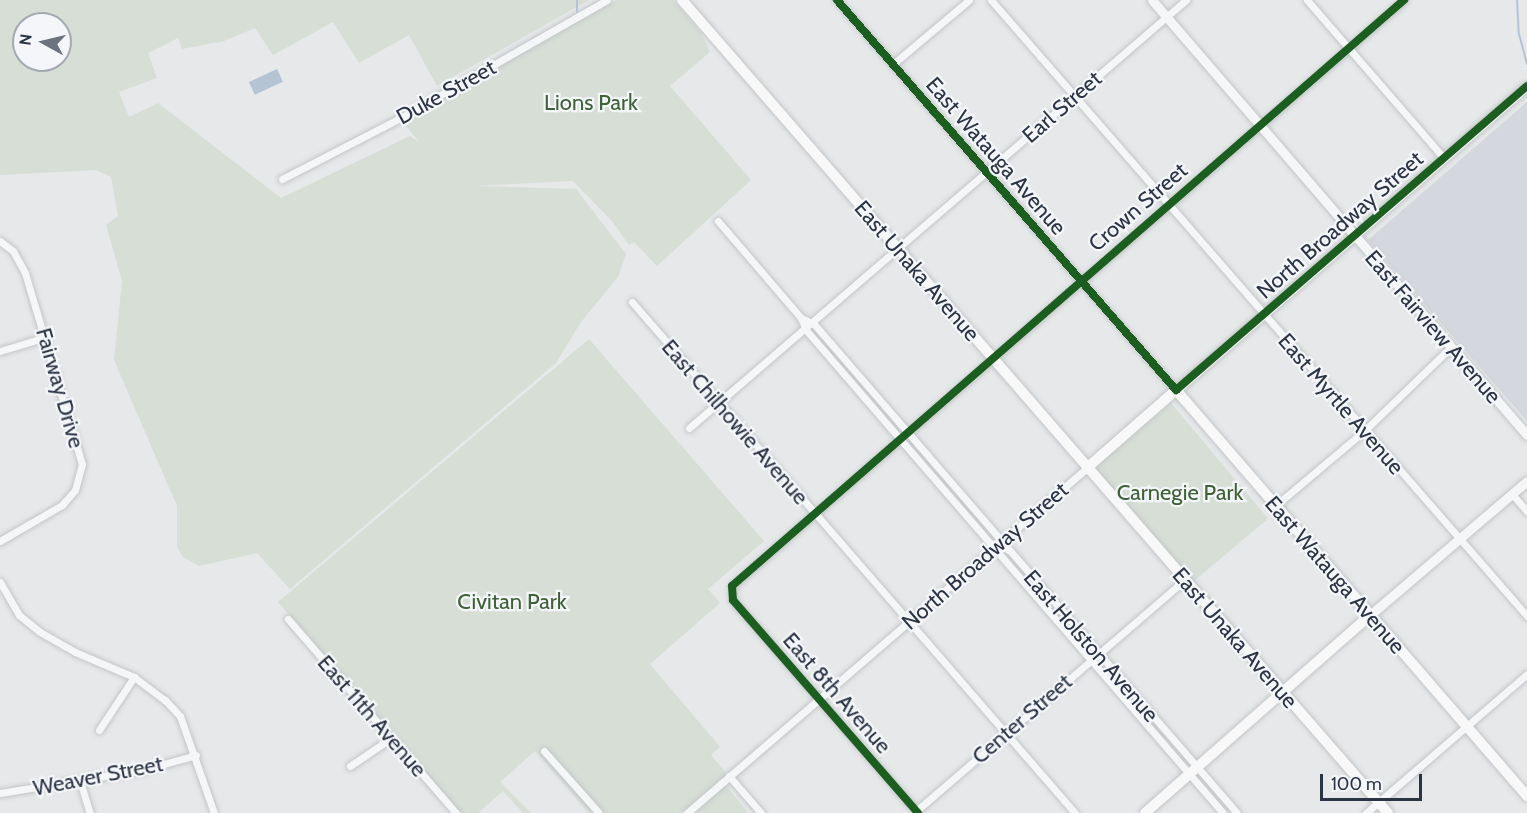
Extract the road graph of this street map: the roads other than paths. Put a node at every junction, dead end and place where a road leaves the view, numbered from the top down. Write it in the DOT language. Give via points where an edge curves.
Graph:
graph roads {
  1 [pos="607,0"];
  2 [pos="682,0"];
  3 [pos="837,0"];
  4 [pos="969,0"];
  5 [pos="991,0"];
  6 [pos="1152,0"];
  7 [pos="1186,0"];
  8 [pos="1307,0"];
  9 [pos="1404,0"];
  10 [pos="1166,17"];
  11 [pos="1349,48"];
  12 [pos="893,64"];
  13 [pos="1527,86"];
  14 [pos="1076,95"];
  15 [pos="1258,125"];
  16 [pos="1444,158"];
  17 [pos="987,173"];
  18 [pos="282,179"];
  19 [pos="1170,204"];
  20 [pos="718,221"];
  21 [pos="1354,236"];
  22 [pos="0,241"];
  23 [pos="897,248"];
  24 [pos="1080,281"];
  25 [pos="632,302"];
  26 [pos="1264,315"];
  27 [pos="801,318"];
  28 [pos="813,324"];
  29 [pos="806,330"];
  30 [pos="46,337"];
  31 [pos="1450,348"];
  32 [pos="0,351"];
  33 [pos="992,356"];
  34 [pos="1176,390"];
  35 [pos="721,404"];
  36 [pos="689,428"];
  37 [pos="1364,431"];
  38 [pos="906,432"];
  39 [pos="1527,435"];
  40 [pos="899,437"];
  41 [pos="1088,467"];
  42 [pos="1527,480"];
  43 [pos="1512,494"];
  44 [pos="1275,506"];
  45 [pos="1527,511"];
  46 [pos="813,513"];
  47 [pos="1460,539"];
  48 [pos="0,541"];
  49 [pos="1001,542"];
  50 [pos="994,548"];
  51 [pos="1183,581"];
  52 [pos="0,582"];
  53 [pos="730,595"];
  54 [pos="1370,615"];
  55 [pos="1527,616"];
  56 [pos="288,619"];
  57 [pos="909,621"];
  58 [pos="1098,655"];
  59 [pos="1090,659"];
  60 [pos="1527,675"];
  61 [pos="134,677"];
  62 [pos="1282,693"];
  63 [pos="818,699"];
  64 [pos="1467,727"];
  65 [pos="99,730"];
  66 [pos="1006,733"];
  67 [pos="391,738"];
  68 [pos="544,751"];
  69 [pos="196,755"];
  70 [pos="350,766"];
  71 [pos="1193,770"];
  72 [pos="729,776"];
  73 [pos="80,782"];
  74 [pos="0,793"];
  75 [pos="1527,795"];
  76 [pos="1379,802"];
  77 [pos="917,812"];
  78 [pos="90,813"];
  79 [pos="214,813"];
  80 [pos="456,813"];
  81 [pos="600,813"];
  82 [pos="687,813"];
  83 [pos="761,813"];
  84 [pos="1075,813"];
  85 [pos="1145,813"];
  86 [pos="1223,813"];
  87 [pos="1237,813"];
  88 [pos="1366,813"];
  89 [pos="1388,813"];
  1 -- 18 [label="street, Duke Street" via="400,118"];
  2 -- 23 [label="main road, East Unaka Avenue"];
  3 -- 12 [label="street, East Watauga Avenue"];
  4 -- 12 [label="street"];
  5 -- 14 [label="street, East Myrtle Avenue"];
  6 -- 10 [label="street, East Fairview Avenue"];
  7 -- 10 [label="street, Earl Street"];
  8 -- 11 [label="street"];
  9 -- 11 [label="street, Crown Street"];
  10 -- 14 [label="street, Earl Street"];
  10 -- 15 [label="street, East Fairview Avenue"];
  11 -- 15 [label="street, Crown Street"];
  11 -- 16 [label="street"];
  12 -- 17 [label="street, East Watauga Avenue"];
  13 -- 16 [label="street, North Broadway Street"];
  14 -- 17 [label="street, Earl Street"];
  14 -- 19 [label="street, East Myrtle Avenue"];
  15 -- 19 [label="street, Crown Street"];
  15 -- 21 [label="street, East Fairview Avenue"];
  16 -- 21 [label="street, North Broadway Street"];
  17 -- 23 [label="street, Earl Street"];
  17 -- 24 [label="street, East Watauga Avenue"];
  19 -- 24 [label="street, Crown Street"];
  19 -- 26 [label="street, East Myrtle Avenue"];
  20 -- 27 [label="street, East Holston Avenue"];
  21 -- 26 [label="street, North Broadway Street"];
  21 -- 31 [label="street, East Fairview Avenue"];
  22 -- 30 [label="street, Fairway Drive" via="20,261"];
  23 -- 28 [label="street, Earl Street"];
  23 -- 33 [label="main road, East Unaka Avenue"];
  24 -- 33 [label="street, Crown Street"];
  24 -- 34 [label="street, East Watauga Avenue"];
  25 -- 35 [label="street, East Chilhowie Avenue"];
  26 -- 34 [label="street, North Broadway Street"];
  26 -- 37 [label="street, East Myrtle Avenue"];
  27 -- 28 [label="street, East Holston Avenue"];
  27 -- 29 [label="street, East Holston Avenue"];
  28 -- 29 [label="street, Earl Street"];
  28 -- 38 [label="street, East Holston Avenue"];
  29 -- 35 [label="street, Earl Street"];
  29 -- 40 [label="street, East Holston Avenue"];
  30 -- 32 [label="street"];
  30 -- 48 [label="street, Fairway Drive" via="80,451 80,478 62,505"];
  31 -- 37 [label="street"];
  31 -- 39 [label="street, East Fairview Avenue"];
  33 -- 38 [label="street, Crown Street"];
  33 -- 41 [label="main road, East Unaka Avenue"];
  34 -- 41 [label="main road, North Broadway Street"];
  34 -- 44 [label="main road, East Watauga Avenue"];
  35 -- 36 [label="street, Earl Street"];
  35 -- 46 [label="street, East Chilhowie Avenue"];
  37 -- 44 [label="street"];
  37 -- 47 [label="street, East Myrtle Avenue"];
  38 -- 40 [label="street, Crown Street"];
  38 -- 49 [label="street, East Holston Avenue"];
  40 -- 46 [label="street, Crown Street"];
  40 -- 50 [label="street, East Holston Avenue"];
  41 -- 49 [label="street, North Broadway Street"];
  41 -- 51 [label="main road, East Unaka Avenue"];
  42 -- 43 [label="street"];
  43 -- 45 [label="street"];
  43 -- 47 [label="street"];
  44 -- 54 [label="main road, East Watauga Avenue"];
  46 -- 53 [label="street, Crown Street" via="736,581"];
  46 -- 57 [label="street, East Chilhowie Avenue"];
  47 -- 54 [label="street"];
  47 -- 55 [label="street, East Myrtle Avenue"];
  49 -- 50 [label="street, North Broadway Street"];
  49 -- 58 [label="street, East Holston Avenue"];
  50 -- 57 [label="street, North Broadway Street"];
  50 -- 59 [label="street, East Holston Avenue"];
  51 -- 58 [label="street, Center Street"];
  51 -- 62 [label="main road, East Unaka Avenue"];
  52 -- 61 [label="street" via="19,615 40,632"];
  53 -- 63 [label="street, East 8th Avenue"];
  54 -- 62 [label="main road"];
  54 -- 64 [label="main road, East Watauga Avenue"];
  56 -- 67 [label="street, East 11th Avenue"];
  57 -- 63 [label="street, North Broadway Street"];
  57 -- 66 [label="street, East Chilhowie Avenue"];
  58 -- 59 [label="street, Center Street"];
  58 -- 71 [label="street, East Holston Avenue"];
  59 -- 66 [label="street, Center Street"];
  59 -- 71 [label="street, East Holston Avenue"];
  60 -- 64 [label="street"];
  61 -- 65 [label="street"];
  61 -- 69 [label="street" via="180,716"];
  62 -- 71 [label="main road"];
  62 -- 76 [label="main road, East Unaka Avenue"];
  63 -- 72 [label="street, North Broadway Street"];
  63 -- 77 [label="street, East 8th Avenue"];
  64 -- 75 [label="main road, East Watauga Avenue"];
  64 -- 76 [label="street"];
  66 -- 77 [label="street, Center Street"];
  66 -- 84 [label="street, East Chilhowie Avenue"];
  67 -- 70 [label="street"];
  67 -- 80 [label="street, East 11th Avenue"];
  68 -- 81 [label="street"];
  69 -- 73 [label="street, Weaver Street"];
  69 -- 79 [label="street"];
  71 -- 85 [label="main road"];
  71 -- 86 [label="street, East Holston Avenue"];
  71 -- 87 [label="street, East Holston Avenue"];
  72 -- 82 [label="street, North Broadway Street"];
  72 -- 83 [label="street"];
  73 -- 74 [label="street, Weaver Street"];
  73 -- 78 [label="street"];
  76 -- 88 [label="street"];
  76 -- 89 [label="main road, East Unaka Avenue"];
}
